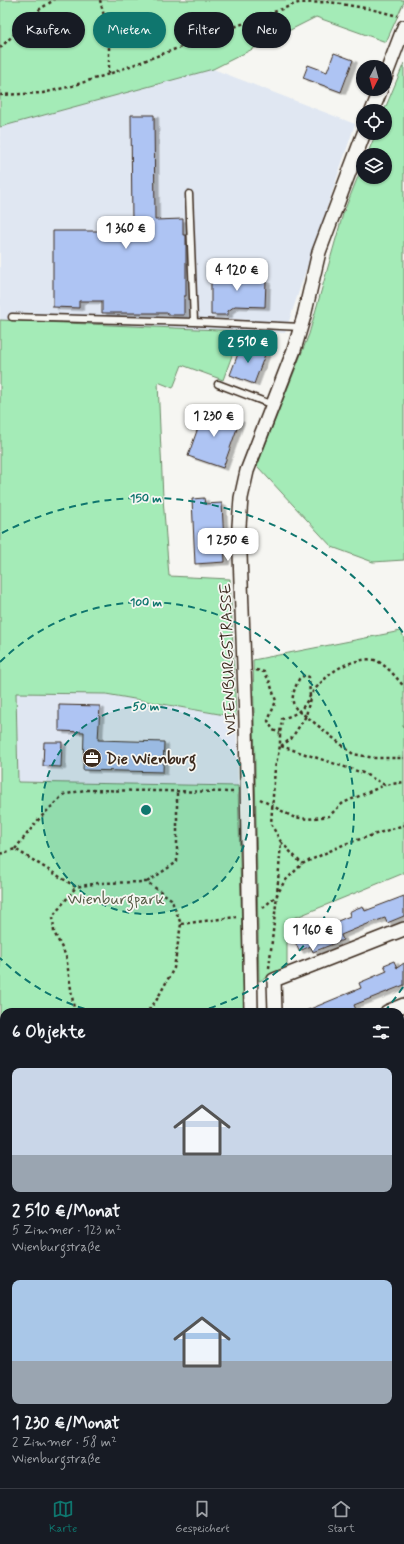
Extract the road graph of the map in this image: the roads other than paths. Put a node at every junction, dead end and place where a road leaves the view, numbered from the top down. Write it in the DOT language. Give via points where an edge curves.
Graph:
graph roads {
  1 [pos="404,27"];
  2 [pos="391,60"];
  3 [pos="361,140"];
  4 [pos="189,194"];
  5 [pos="12,317"];
  6 [pos="194,322"];
  7 [pos="301,327"];
  8 [pos="218,384"];
  9 [pos="273,405"];
  10 [pos="404,929"];
  11 [pos="251,1008"];
  12 [pos="275,1008"];
  1 -- 2 [label="street"];
  3 -- 7 [label="street, WIENBURGSTRASSE" via="319,252"];
  4 -- 6 [label="lane"];
  5 -- 6 [label="lane"];
  6 -- 7 [label="lane"];
  7 -- 9 [label="street, WIENBURGSTRASSE"];
  8 -- 9 [label="lane"];
  9 -- 11 [label="street, WIENBURGSTRASSE" via="247,471 241,498"];
  10 -- 12 [label="street" via="274,980"];
}
